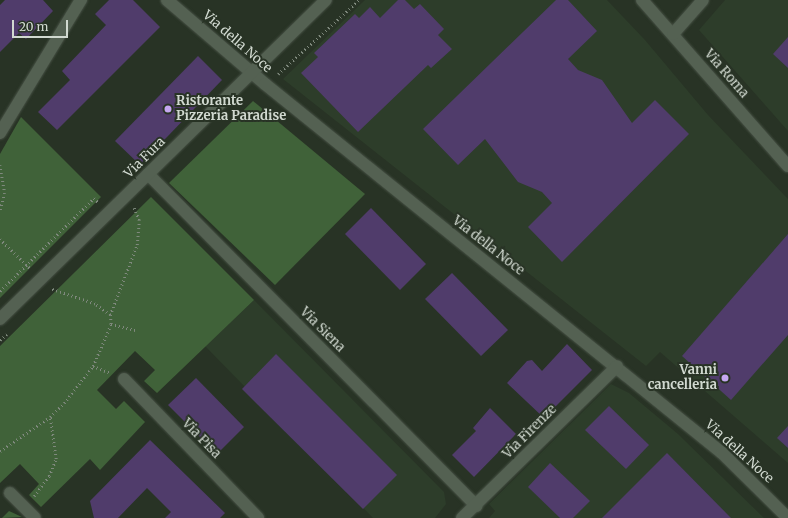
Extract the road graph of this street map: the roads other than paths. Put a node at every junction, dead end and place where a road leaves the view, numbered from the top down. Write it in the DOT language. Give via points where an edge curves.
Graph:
graph roads {
  1 [pos="81,0"];
  2 [pos="167,0"];
  3 [pos="326,0"];
  4 [pos="642,0"];
  5 [pos="703,0"];
  6 [pos="673,34"];
  7 [pos="252,73"];
  8 [pos="0,133"];
  9 [pos="788,166"];
  10 [pos="148,174"];
  11 [pos="0,319"];
  12 [pos="617,366"];
  13 [pos="124,379"];
  14 [pos="10,493"];
  15 [pos="476,506"];
  16 [pos="786,515"];
  17 [pos="36,518"];
  18 [pos="258,518"];
  19 [pos="462,518"];
  1 -- 8 [label="street"];
  2 -- 7 [label="street, Via della Noce"];
  3 -- 7 [label="street, Via Fura"];
  4 -- 6 [label="street, Via Roma"];
  5 -- 6 [label="street"];
  6 -- 9 [label="street, Via Roma"];
  7 -- 10 [label="street, Via Fura"];
  7 -- 12 [label="street, Via della Noce"];
  10 -- 11 [label="street, Via Fura"];
  10 -- 15 [label="street, Via Siena"];
  12 -- 15 [label="street, Via Firenze"];
  12 -- 16 [label="street, Via della Noce" via="722,453"];
  13 -- 18 [label="street, Via Pisa"];
  14 -- 17 [label="street"];
  15 -- 19 [label="street, Via Firenze"];
}
